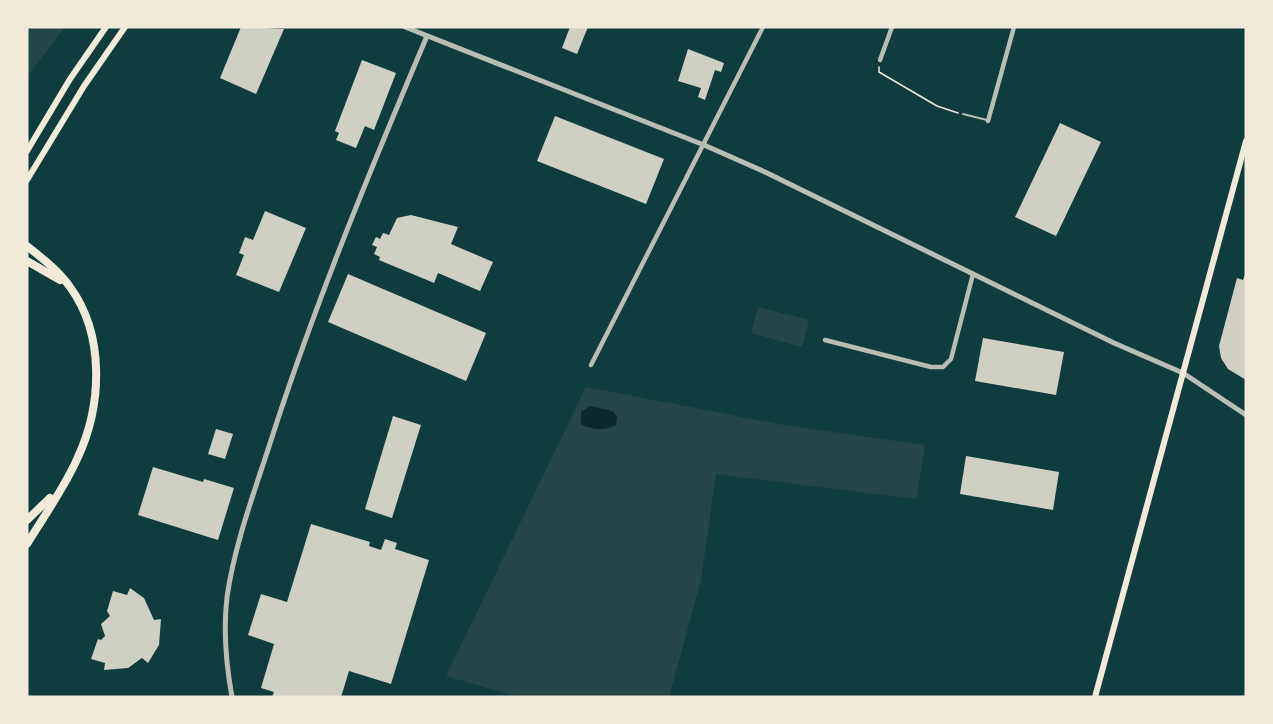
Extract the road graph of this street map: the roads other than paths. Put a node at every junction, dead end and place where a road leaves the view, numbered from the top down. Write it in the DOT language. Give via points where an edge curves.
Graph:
graph roads {
  1 [pos="106,27"];
  2 [pos="125,27"];
  3 [pos="405,27"];
  4 [pos="763,27"];
  5 [pos="892,27"];
  6 [pos="1014,27"];
  7 [pos="427,36"];
  8 [pos="880,60"];
  9 [pos="963,114"];
  10 [pos="988,121"];
  11 [pos="1246,141"];
  12 [pos="704,145"];
  13 [pos="27,151"];
  14 [pos="27,180"];
  15 [pos="28,246"];
  16 [pos="27,261"];
  17 [pos="973,274"];
  18 [pos="70,287"];
  19 [pos="825,340"];
  20 [pos="591,365"];
  21 [pos="1183,373"];
  22 [pos="1246,415"];
  23 [pos="64,480"];
  24 [pos="27,520"];
  25 [pos="27,544"];
  26 [pos="232,697"];
  27 [pos="1095,697"];
  1 -- 13 [label="main road"];
  2 -- 14 [label="main road"];
  3 -- 7 [label="street"];
  4 -- 12 [label="street"];
  5 -- 8 [label="street"];
  6 -- 10 [label="street"];
  7 -- 12 [label="street"];
  7 -- 26 [label="street" via="344,235 254,492 227,596 226,653"];
  9 -- 10 [label="lane"];
  11 -- 21 [label="main road"];
  12 -- 17 [label="street"];
  12 -- 20 [label="street"];
  15 -- 18 [label="highway"];
  16 -- 18 [label="highway"];
  17 -- 19 [label="street" via="951,359 943,367 931,368"];
  17 -- 21 [label="street"];
  18 -- 23 [label="highway" via="89,330 96,371 89,428 78,459"];
  21 -- 22 [label="street"];
  21 -- 27 [label="main road"];
  23 -- 24 [label="highway"];
  23 -- 25 [label="highway"];
}
